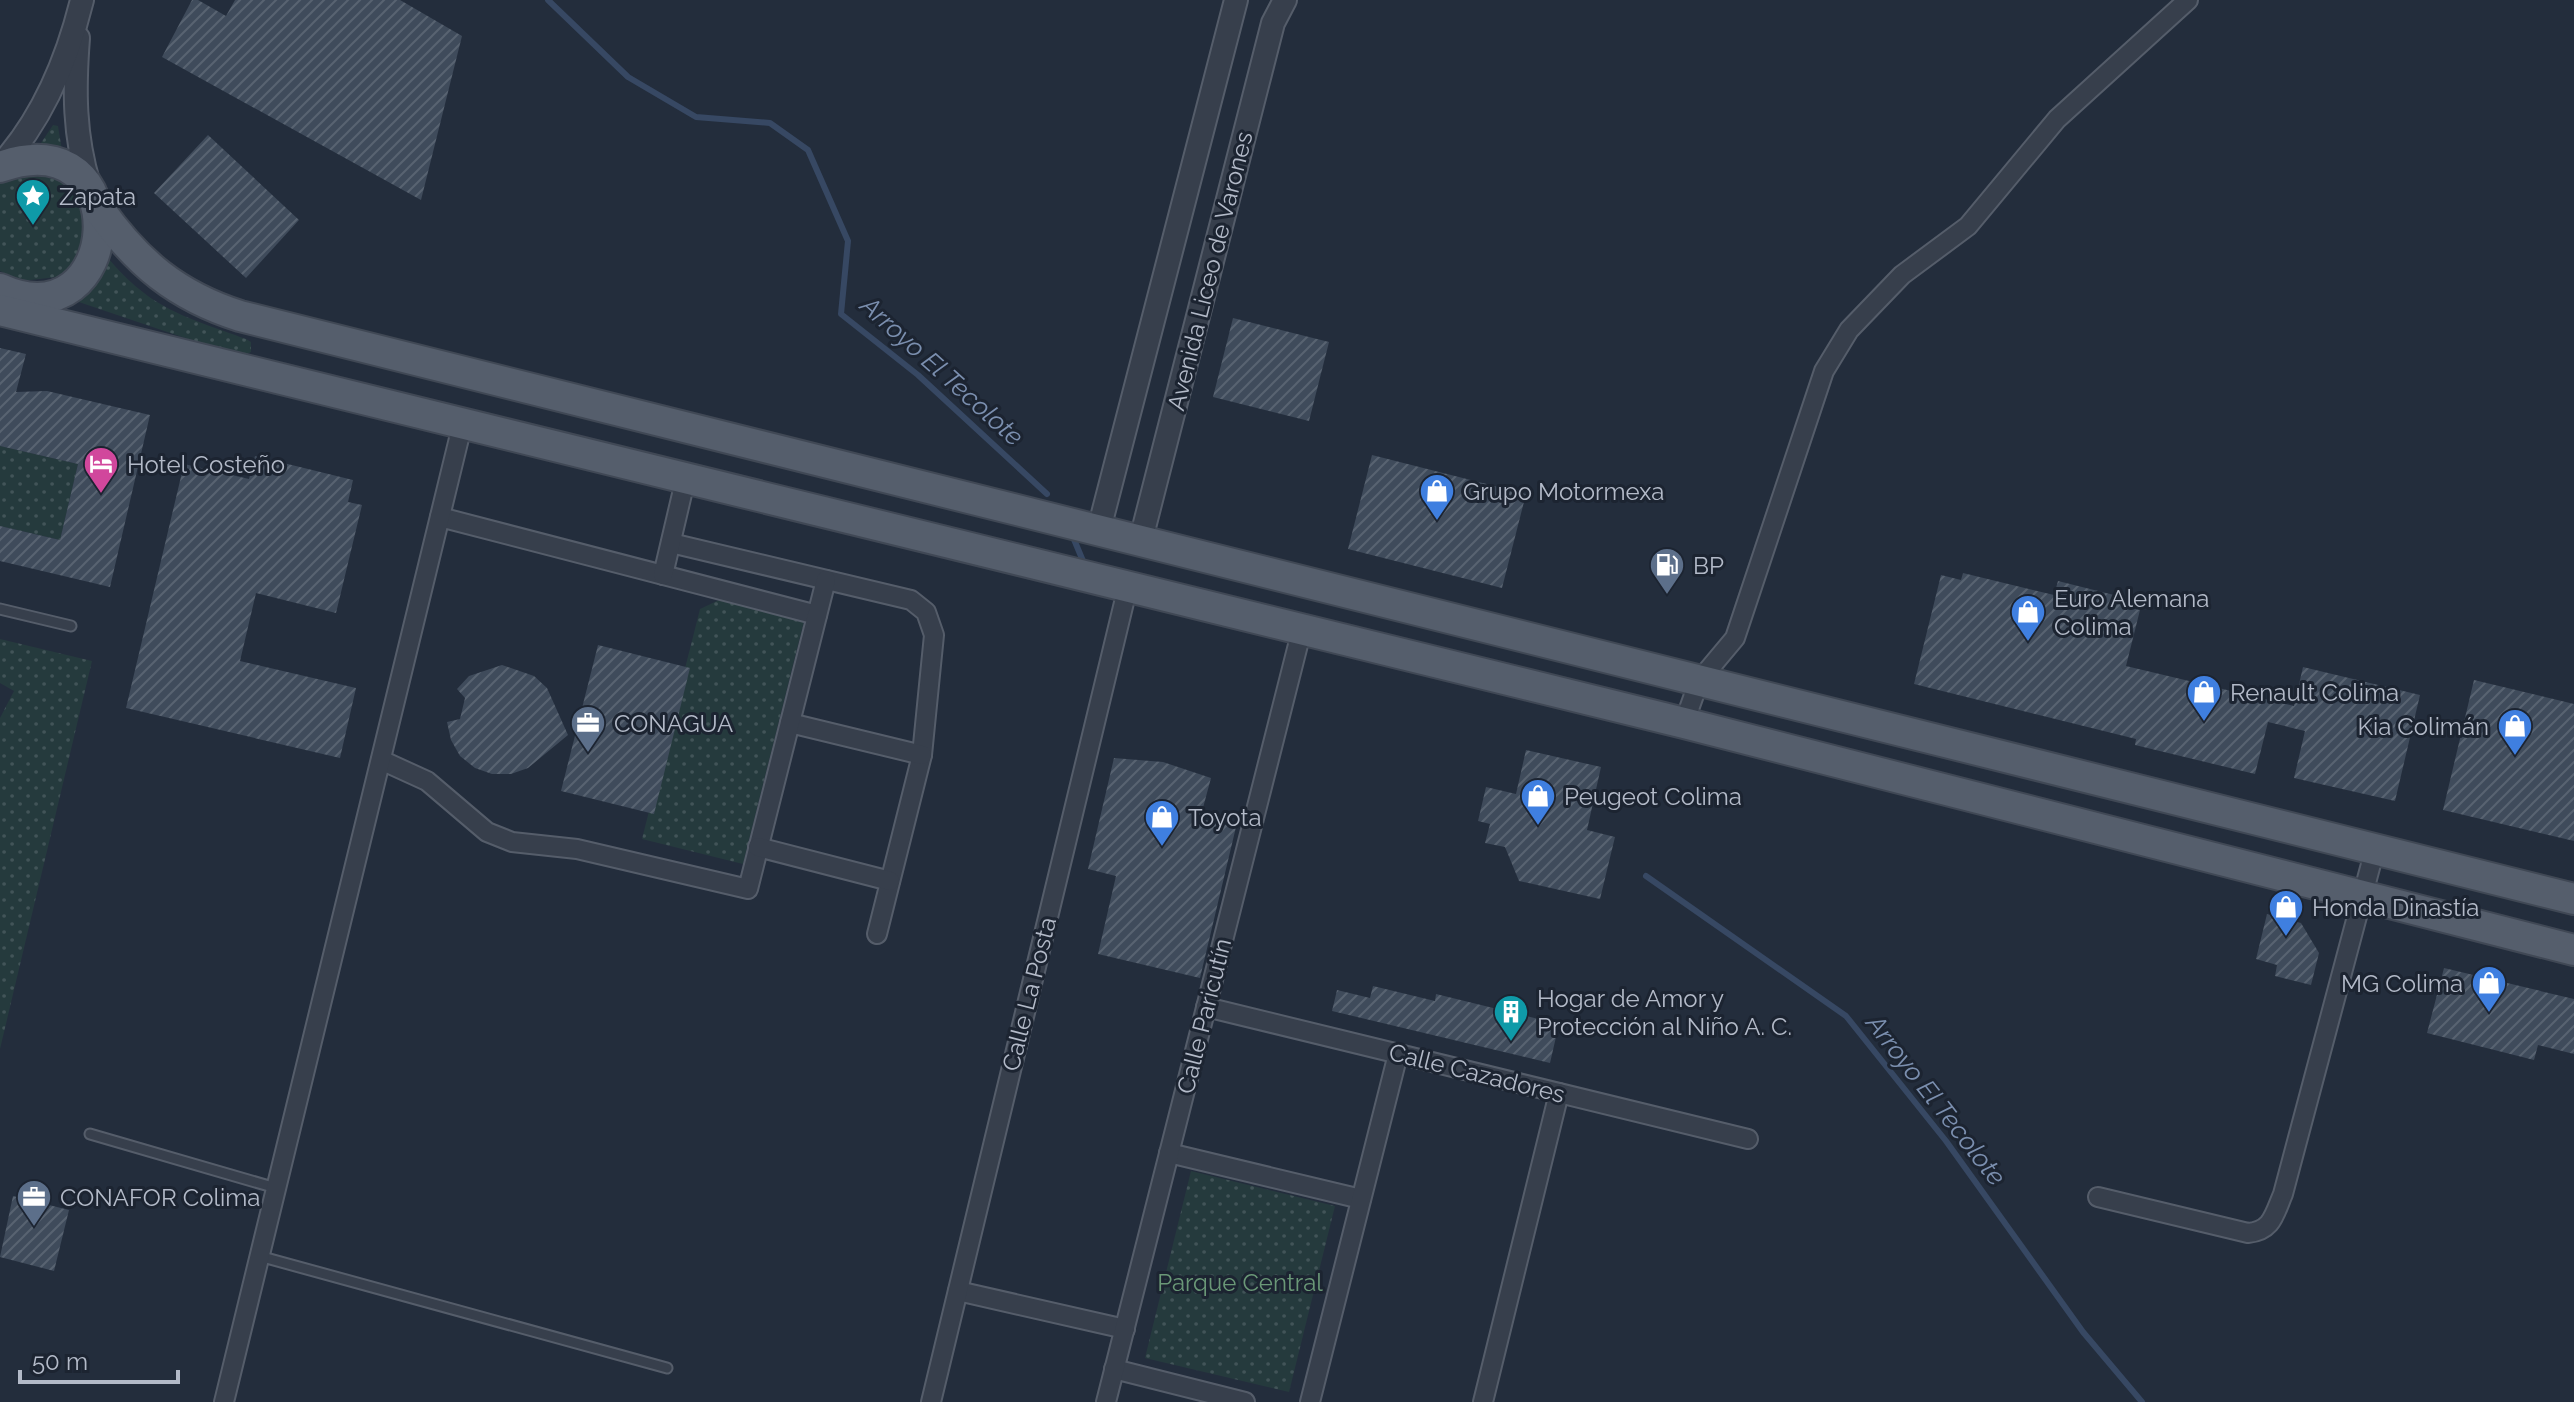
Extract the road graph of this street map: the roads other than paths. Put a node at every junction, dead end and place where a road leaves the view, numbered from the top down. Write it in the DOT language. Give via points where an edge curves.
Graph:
graph roads {
  1 [pos="1236,0"];
  2 [pos="1285,0"];
  3 [pos="2188,0"];
  4 [pos="81,4"];
  5 [pos="0,166"];
  6 [pos="94,198"];
  7 [pos="0,289"];
  8 [pos="35,298"];
  9 [pos="0,310"];
  10 [pos="282,326"];
  11 [pos="229,365"];
  12 [pos="269,375"];
  13 [pos="463,422"];
  14 [pos="686,477"];
  15 [pos="1008,510"];
  16 [pos="440,517"];
  17 [pos="1098,533"];
  18 [pos="671,543"];
  19 [pos="1140,543"];
  20 [pos="997,553"];
  21 [pos="663,575"];
  22 [pos="826,580"];
  23 [pos="1128,586"];
  24 [pos="0,609"];
  25 [pos="817,615"];
  26 [pos="71,626"];
  27 [pos="1302,629"];
  28 [pos="1699,681"];
  29 [pos="790,723"];
  30 [pos="1684,723"];
  31 [pos="922,755"];
  32 [pos="381,760"];
  33 [pos="758,847"];
  34 [pos="2375,849"];
  35 [pos="890,881"];
  36 [pos="2364,897"];
  37 [pos="2574,899"];
  38 [pos="877,934"];
  39 [pos="2574,950"];
  40 [pos="1206,1007"];
  41 [pos="1398,1054"];
  42 [pos="1559,1093"];
  43 [pos="90,1134"];
  44 [pos="1748,1139"];
  45 [pos="1169,1153"];
  46 [pos="276,1188"];
  47 [pos="2098,1197"];
  48 [pos="1361,1199"];
  49 [pos="259,1256"];
  50 [pos="958,1291"];
  51 [pos="1125,1329"];
  52 [pos="667,1368"];
  53 [pos="1114,1369"];
  54 [pos="224,1402"];
  55 [pos="931,1402"];
  56 [pos="1106,1402"];
  57 [pos="1245,1402"];
  58 [pos="1310,1402"];
  59 [pos="1483,1402"];
  1 -- 17 [label="street, Avenida Liceo de Varones"];
  2 -- 19 [label="street, Avenida Liceo de Varones" via="1273,23"];
  3 -- 28 [label="street" via="2057,119 1968,226 1902,275 1849,330 1824,371 1735,638"];
  4 -- 5 [label="street" via="47,99 26,137"];
  4 -- 6 [label="street" via="74,97 78,146"];
  5 -- 6 [label="main road" via="18,160 48,161 75,173"];
  6 -- 8 [label="main road" via="102,230 88,269 55,294"];
  6 -- 10 [label="main road" via="123,242 175,289 206,305"];
  7 -- 8 [label="main road"];
  8 -- 11 [label="main road"];
  9 -- 11 [label="main road"];
  10 -- 12 [label="main road"];
  10 -- 15 [label="main road"];
  11 -- 12 [label="main road"];
  12 -- 13 [label="main road"];
  13 -- 14 [label="main road"];
  13 -- 16 [label="street"];
  14 -- 18 [label="street"];
  14 -- 20 [label="main road"];
  15 -- 17 [label="main road"];
  15 -- 20 [label="main road"];
  16 -- 21 [label="street"];
  16 -- 32 [label="street"];
  17 -- 19 [label="main road"];
  18 -- 21 [label="street"];
  18 -- 22 [label="street"];
  19 -- 28 [label="main road"];
  20 -- 23 [label="main road"];
  21 -- 25 [label="street"];
  22 -- 25 [label="street"];
  22 -- 31 [label="street" via="911,600 926,612 934,635"];
  23 -- 27 [label="main road"];
  23 -- 50 [label="street, Calle La Posta"];
  24 -- 26 [label="lane"];
  25 -- 29 [label="street"];
  27 -- 30 [label="main road"];
  27 -- 40 [label="street, Calle Paricutín"];
  28 -- 30 [label="street"];
  28 -- 34 [label="main road"];
  29 -- 31 [label="street"];
  29 -- 33 [label="street"];
  30 -- 36 [label="main road"];
  31 -- 35 [label="street"];
  32 -- 33 [label="street" via="427,781 487,832 512,842 577,849 748,889"];
  32 -- 46 [label="street"];
  33 -- 35 [label="street"];
  34 -- 36 [label="street"];
  34 -- 37 [label="main road"];
  35 -- 38 [label="street"];
  36 -- 39 [label="main road"];
  36 -- 47 [label="street" via="2270,1226 2248,1233"];
  40 -- 41 [label="street, Calle Cazadores"];
  40 -- 45 [label="street, Calle Paricutín"];
  41 -- 42 [label="street, Calle Cazadores"];
  41 -- 48 [label="street"];
  42 -- 44 [label="street, Calle Cazadores"];
  42 -- 59 [label="street"];
  43 -- 46 [label="lane"];
  45 -- 48 [label="street"];
  45 -- 51 [label="street, Calle Paricutín"];
  46 -- 49 [label="street"];
  48 -- 58 [label="street"];
  49 -- 52 [label="lane"];
  49 -- 54 [label="street"];
  50 -- 51 [label="street"];
  50 -- 55 [label="street, Calle La Posta"];
  51 -- 53 [label="street, Calle Paricutín"];
  53 -- 56 [label="street, Calle Paricutín"];
  53 -- 57 [label="street"];
}
